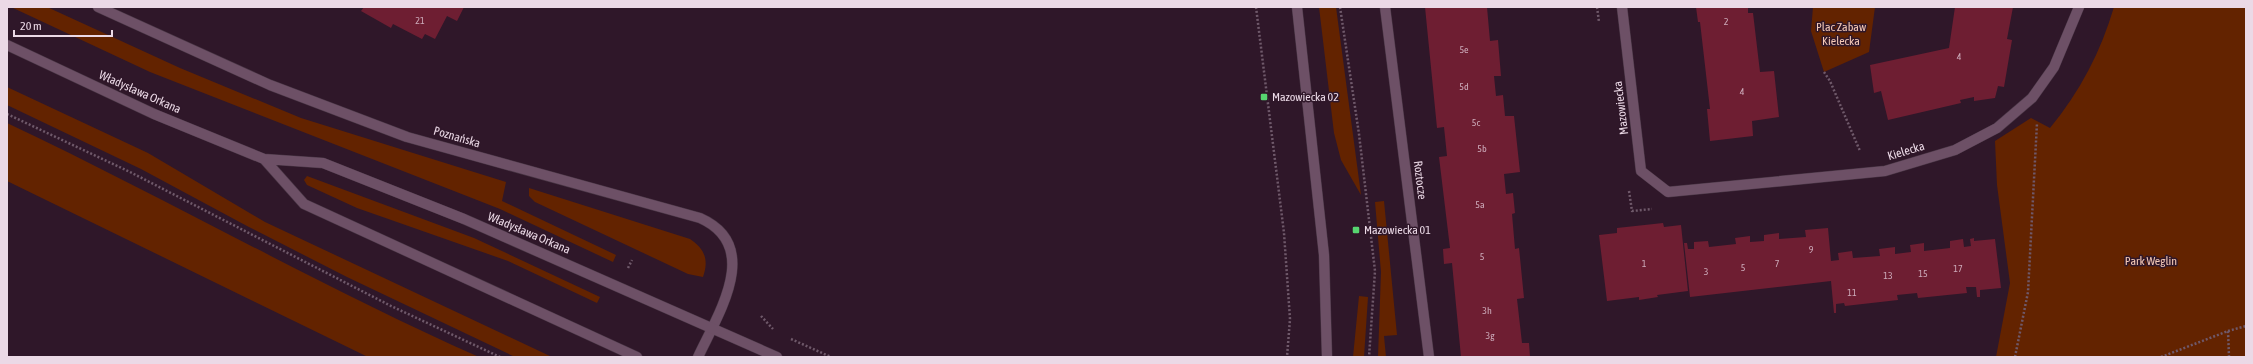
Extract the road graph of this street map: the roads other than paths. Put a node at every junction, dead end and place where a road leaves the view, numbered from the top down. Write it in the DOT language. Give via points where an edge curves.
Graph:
graph roads {
  1 [pos="98,7"];
  2 [pos="1297,7"];
  3 [pos="1385,7"];
  4 [pos="1622,7"];
  5 [pos="2079,7"];
  6 [pos="7,45"];
  7 [pos="264,159"];
  8 [pos="1668,192"];
  9 [pos="712,327"];
  10 [pos="637,357"];
  11 [pos="698,357"];
  12 [pos="777,357"];
  13 [pos="1327,357"];
  14 [pos="1429,357"];
  1 -- 9 [label="street, Poznańska" via="270,85 407,137 700,218 715,225 728,240 734,263 726,297"];
  2 -- 13 [label="street" via="1323,249"];
  3 -- 14 [label="street, Roztocze"];
  4 -- 8 [label="street, Mazowiecka" via="1641,171"];
  5 -- 8 [label="street, Kielecka" via="2054,67 2025,104 1997,128 1955,150 1885,171"];
  6 -- 7 [label="street, Władysława Orkana" via="154,114"];
  7 -- 9 [label="street, Władysława Orkana" via="323,163 464,219"];
  7 -- 10 [label="street, Władysława Orkana" via="304,204"];
  9 -- 11 [label="street, Poznańska"];
  9 -- 12 [label="street, Władysława Orkana"];
}
